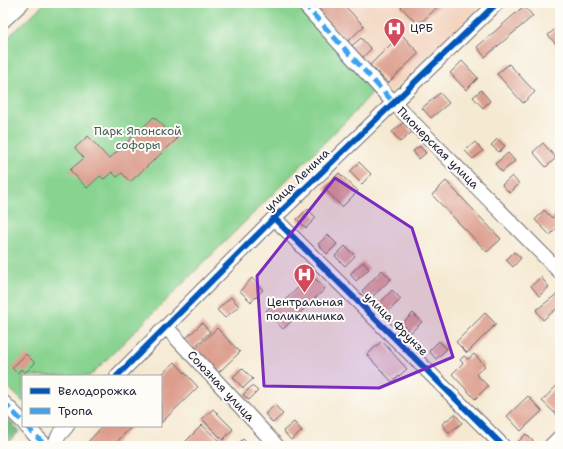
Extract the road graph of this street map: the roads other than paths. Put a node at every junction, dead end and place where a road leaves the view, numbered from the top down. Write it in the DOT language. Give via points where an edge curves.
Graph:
graph roads {
  1 [pos="22,3"];
  2 [pos="303,3"];
  3 [pos="497,3"];
  4 [pos="3,21"];
  5 [pos="393,102"];
  6 [pos="274,218"];
  7 [pos="560,272"];
  8 [pos="166,327"];
  9 [pos="118,375"];
  10 [pos="3,402"];
  11 [pos="22,421"];
  12 [pos="27,427"];
  13 [pos="66,427"];
  14 [pos="560,437"];
  15 [pos="46,446"];
  16 [pos="54,446"];
  17 [pos="277,446"];
  18 [pos="503,446"];
  19 [pos="551,446"];
  1 -- 4 [label="street"];
  2 -- 5 [label="street, Пионерская улица"];
  3 -- 5 [label="street, улица Ленина"];
  5 -- 6 [label="street, улица Ленина"];
  5 -- 7 [label="street, Пионерская улица"];
  6 -- 8 [label="street, улица Ленина"];
  6 -- 18 [label="street, улица Фрунзе"];
  8 -- 9 [label="street, улица Ленина"];
  8 -- 17 [label="street, Союзная улица"];
  10 -- 11 [label="street"];
  12 -- 15 [label="street"];
  13 -- 16 [label="street" via="59,434"];
  14 -- 19 [label="street"];
}
